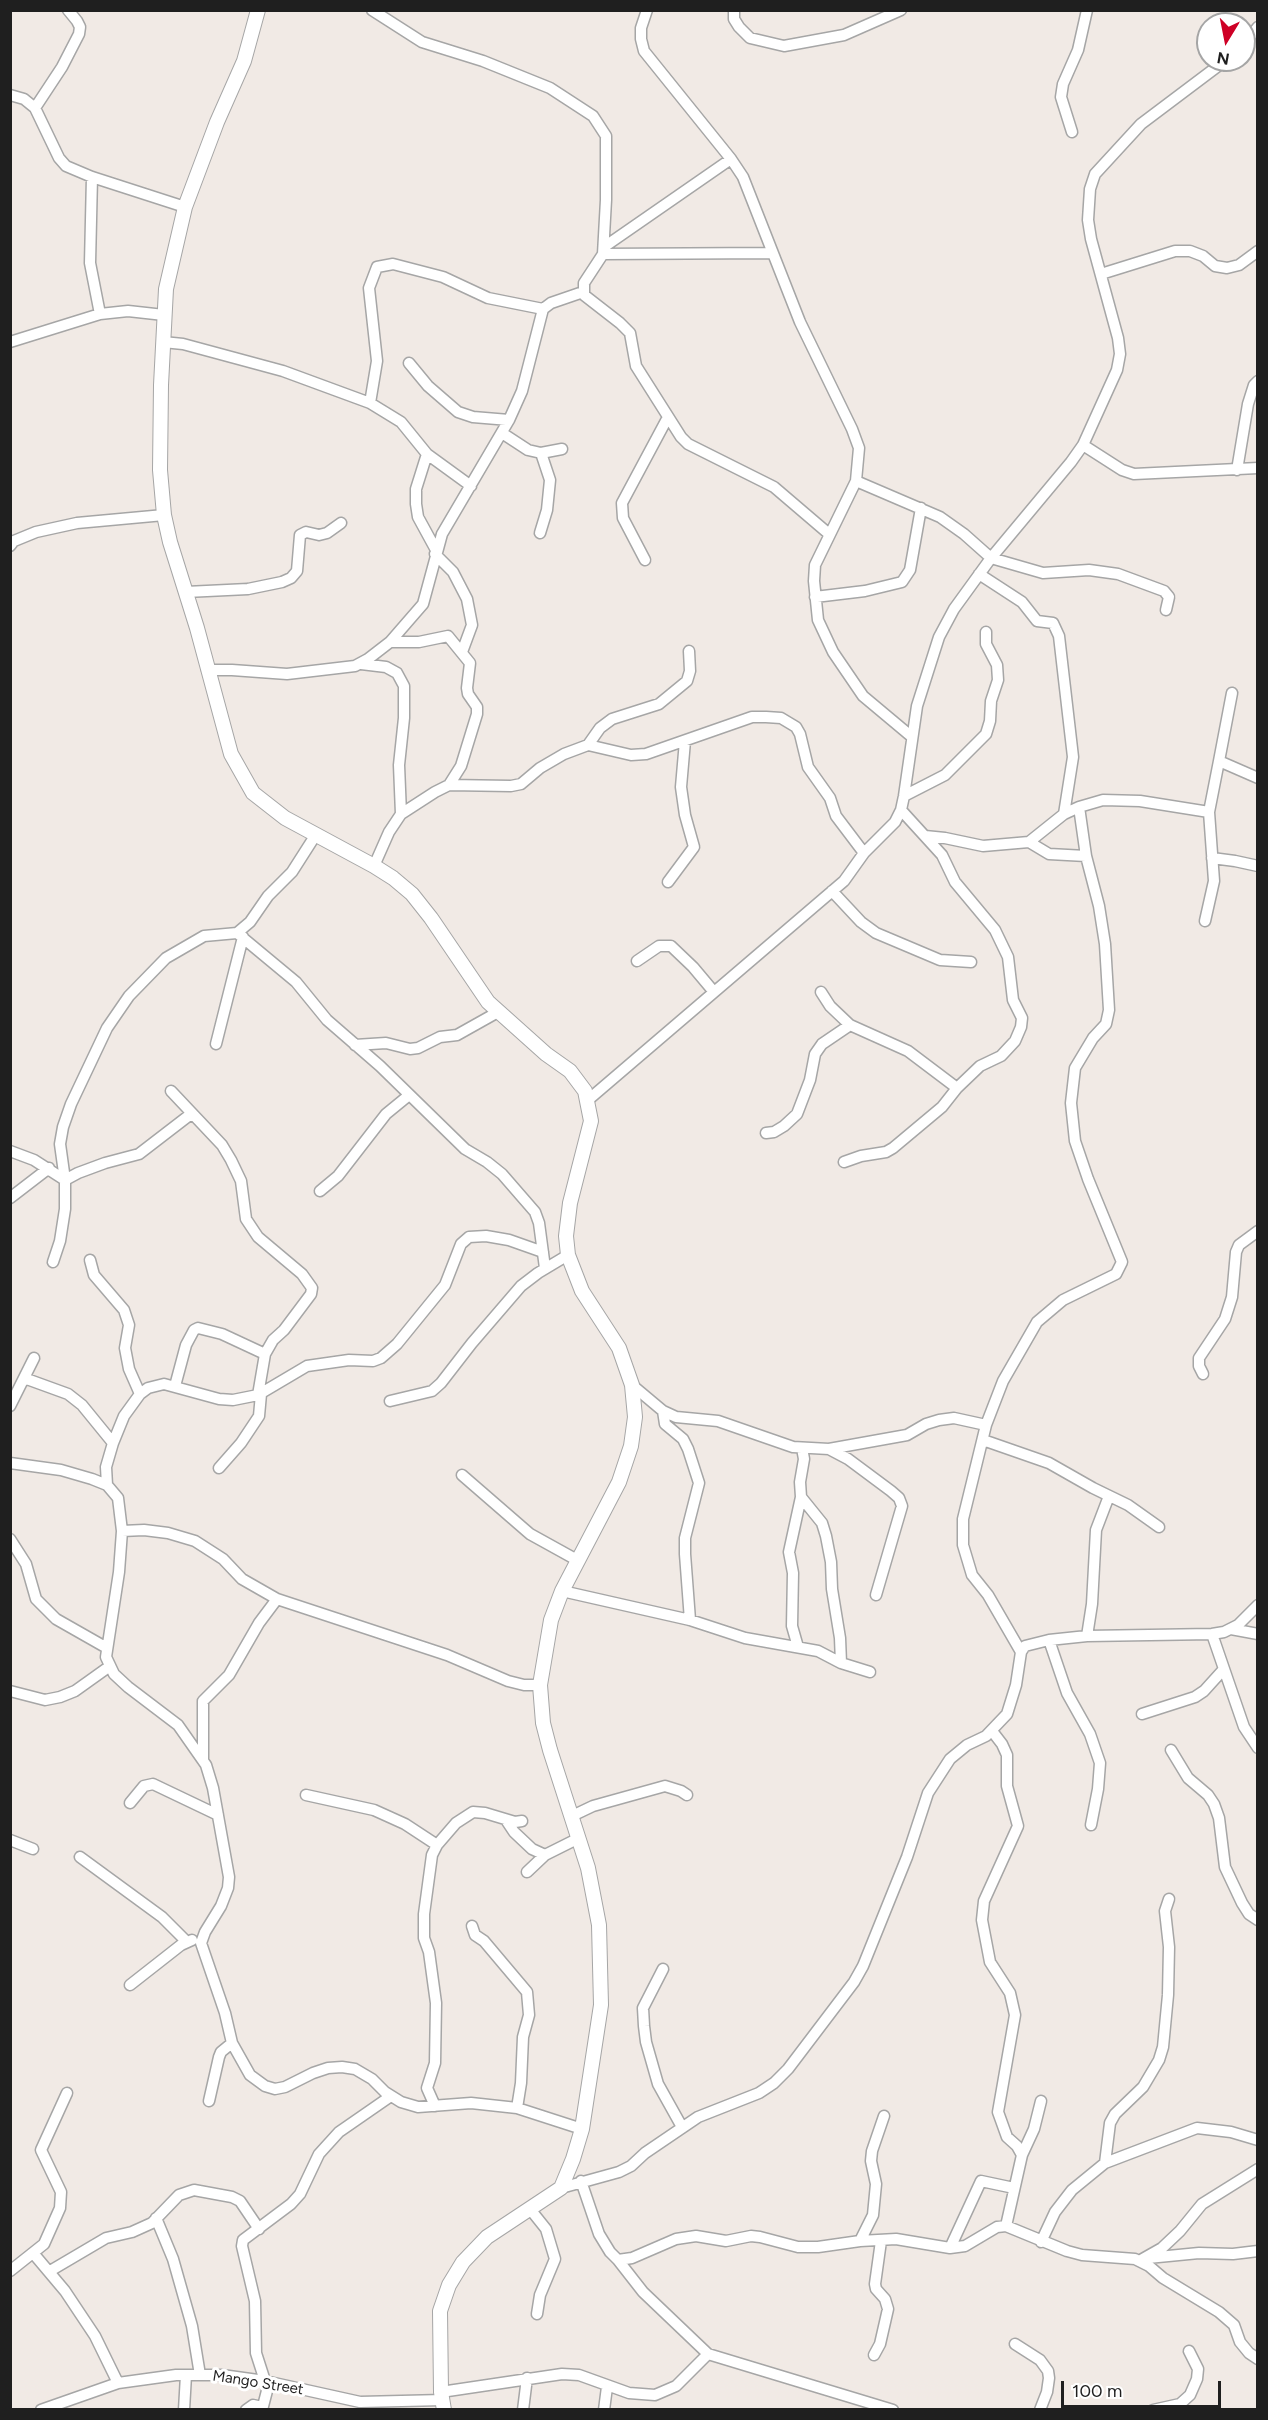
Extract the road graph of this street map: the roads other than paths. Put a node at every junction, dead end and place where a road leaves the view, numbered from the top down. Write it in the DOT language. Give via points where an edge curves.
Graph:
graph roads {
  1 [pos="68,10"];
  2 [pos="258,10"];
  3 [pos="372,10"];
  4 [pos="647,10"];
  5 [pos="734,10"];
  6 [pos="901,10"];
  7 [pos="1087,10"];
  8 [pos="1210,72"];
  9 [pos="10,95"];
  10 [pos="34,108"];
  11 [pos="1072,132"];
  12 [pos="731,159"];
  13 [pos="92,177"];
  14 [pos="185,207"];
  15 [pos="603,250"];
  16 [pos="1257,251"];
  17 [pos="772,253"];
  18 [pos="1101,274"];
  19 [pos="583,292"];
  20 [pos="543,309"];
  21 [pos="100,314"];
  22 [pos="164,315"];
  23 [pos="10,342"];
  24 [pos="163,342"];
  25 [pos="410,363"];
  26 [pos="1257,381"];
  27 [pos="370,403"];
  28 [pos="668,417"];
  29 [pos="509,420"];
  30 [pos="502,433"];
  31 [pos="1083,445"];
  32 [pos="562,449"];
  33 [pos="542,453"];
  34 [pos="427,454"];
  35 [pos="1257,468"];
  36 [pos="1237,470"];
  37 [pos="856,481"];
  38 [pos="471,486"];
  39 [pos="921,508"];
  40 [pos="164,515"];
  41 [pos="341,523"];
  42 [pos="540,533"];
  43 [pos="829,534"];
  44 [pos="10,546"];
  45 [pos="435,552"];
  46 [pos="991,558"];
  47 [pos="645,560"];
  48 [pos="979,574"];
  49 [pos="186,592"];
  50 [pos="815,597"];
  51 [pos="1166,610"];
  52 [pos="986,632"];
  53 [pos="390,642"];
  54 [pos="689,651"];
  55 [pos="462,652"];
  56 [pos="361,664"];
  57 [pos="207,670"];
  58 [pos="1232,693"];
  59 [pos="912,737"];
  60 [pos="685,741"];
  61 [pos="588,745"];
  62 [pos="1220,761"];
  63 [pos="1257,778"];
  64 [pos="449,784"];
  65 [pos="904,796"];
  66 [pos="1079,807"];
  67 [pos="901,810"];
  68 [pos="1209,812"];
  69 [pos="401,814"];
  70 [pos="1064,814"];
  71 [pos="315,836"];
  72 [pos="925,836"];
  73 [pos="1029,842"];
  74 [pos="864,853"];
  75 [pos="1086,856"];
  76 [pos="1212,858"];
  77 [pos="374,866"];
  78 [pos="1257,866"];
  79 [pos="668,882"];
  80 [pos="832,891"];
  81 [pos="1205,921"];
  82 [pos="240,935"];
  83 [pos="637,961"];
  84 [pos="971,962"];
  85 [pos="714,992"];
  86 [pos="821,992"];
  87 [pos="498,1012"];
  88 [pos="850,1025"];
  89 [pos="216,1044"];
  90 [pos="355,1045"];
  91 [pos="957,1088"];
  92 [pos="171,1091"];
  93 [pos="408,1096"];
  94 [pos="588,1100"];
  95 [pos="191,1114"];
  96 [pos="766,1133"];
  97 [pos="10,1151"];
  98 [pos="844,1162"];
  99 [pos="49,1168"];
  100 [pos="64,1180"];
  101 [pos="320,1191"];
  102 [pos="10,1198"];
  103 [pos="1257,1231"];
  104 [pos="543,1252"];
  105 [pos="568,1255"];
  106 [pos="90,1260"];
  107 [pos="53,1262"];
  108 [pos="545,1268"];
  109 [pos="265,1354"];
  110 [pos="34,1358"];
  111 [pos="1203,1374"];
  112 [pos="24,1378"];
  113 [pos="632,1385"];
  114 [pos="175,1386"];
  115 [pos="140,1394"];
  116 [pos="259,1395"];
  117 [pos="390,1401"];
  118 [pos="10,1406"];
  119 [pos="663,1411"];
  120 [pos="986,1425"];
  121 [pos="983,1440"];
  122 [pos="113,1443"];
  123 [pos="802,1448"];
  124 [pos="829,1449"];
  125 [pos="10,1463"];
  126 [pos="219,1468"];
  127 [pos="462,1475"];
  128 [pos="107,1485"];
  129 [pos="1109,1496"];
  130 [pos="801,1497"];
  131 [pos="1159,1527"];
  132 [pos="122,1531"];
  133 [pos="10,1539"];
  134 [pos="577,1560"];
  135 [pos="562,1591"];
  136 [pos="876,1596"];
  137 [pos="277,1599"];
  138 [pos="1257,1605"];
  139 [pos="690,1620"];
  140 [pos="1231,1629"];
  141 [pos="1212,1634"];
  142 [pos="1257,1634"];
  143 [pos="1087,1636"];
  144 [pos="1049,1640"];
  145 [pos="798,1647"];
  146 [pos="107,1648"];
  147 [pos="1021,1652"];
  148 [pos="841,1663"];
  149 [pos="110,1666"];
  150 [pos="1223,1670"];
  151 [pos="870,1672"];
  152 [pos="540,1685"];
  153 [pos="10,1691"];
  154 [pos="1142,1714"];
  155 [pos="992,1731"];
  156 [pos="1257,1748"];
  157 [pos="1171,1750"];
  158 [pos="203,1760"];
  159 [pos="306,1795"];
  160 [pos="687,1795"];
  161 [pos="130,1803"];
  162 [pos="218,1815"];
  163 [pos="572,1816"];
  164 [pos="506,1820"];
  165 [pos="522,1821"];
  166 [pos="1091,1825"];
  167 [pos="579,1838"];
  168 [pos="10,1840"];
  169 [pos="436,1845"];
  170 [pos="33,1849"];
  171 [pos="545,1856"];
  172 [pos="80,1857"];
  173 [pos="527,1872"];
  174 [pos="1168,1899"];
  175 [pos="1257,1920"];
  176 [pos="472,1926"];
  177 [pos="204,1936"];
  178 [pos="187,1942"];
  179 [pos="663,1969"];
  180 [pos="130,1985"];
  181 [pos="232,2043"];
  182 [pos="67,2093"];
  183 [pos="391,2096"];
  184 [pos="209,2101"];
  185 [pos="1041,2101"];
  186 [pos="435,2106"];
  187 [pos="517,2108"];
  188 [pos="884,2116"];
  189 [pos="682,2127"];
  190 [pos="582,2129"];
  191 [pos="1257,2140"];
  192 [pos="1022,2155"];
  193 [pos="1105,2163"];
  194 [pos="1257,2169"];
  195 [pos="581,2181"];
  196 [pos="561,2188"];
  197 [pos="1014,2188"];
  198 [pos="530,2209"];
  199 [pos="156,2218"];
  200 [pos="1006,2226"];
  201 [pos="259,2229"];
  202 [pos="860,2241"];
  203 [pos="881,2241"];
  204 [pos="1041,2242"];
  205 [pos="950,2248"];
  206 [pos="1257,2251"];
  207 [pos="33,2253"];
  208 [pos="618,2260"];
  209 [pos="1142,2260"];
  210 [pos="10,2271"];
  211 [pos="50,2271"];
  212 [pos="537,2314"];
  213 [pos="1015,2344"];
  214 [pos="1189,2350"];
  215 [pos="708,2354"];
  216 [pos="873,2355"];
  217 [pos="1257,2358"];
  218 [pos="200,2374"];
  219 [pos="186,2375"];
  220 [pos="527,2378"];
  221 [pos="267,2382"];
  222 [pos="118,2383"];
  223 [pos="607,2387"];
  224 [pos="443,2400"];
  225 [pos="59,2406"];
  226 [pos="262,2408"];
  227 [pos="41,2409"];
  228 [pos="184,2409"];
  229 [pos="246,2409"];
  230 [pos="523,2409"];
  231 [pos="604,2409"];
  232 [pos="892,2409"];
  233 [pos="1040,2409"];
  234 [pos="1153,2409"];
  1 -- 10 [label="street" via="80,27 79,34"];
  2 -- 14 [label="street" via="244,61"];
  3 -- 15 [label="street" via="422,42 550,88 593,116 606,136"];
  4 -- 12 [label="street" via="641,28 644,51"];
  5 -- 6 [label="street" via="734,19 750,38 784,46 844,35"];
  7 -- 11 [label="street" via="1061,97"];
  8 -- 18 [label="street" via="1141,124 1095,174 1088,220"];
  9 -- 10 [label="street" via="24,99"];
  10 -- 13 [label="street" via="59,158 66,166"];
  12 -- 15 [label="street"];
  12 -- 17 [label="street" via="753,199"];
  13 -- 14 [label="street"];
  13 -- 21 [label="street" via="90,263"];
  14 -- 22 [label="street"];
  15 -- 17 [label="street"];
  15 -- 19 [label="street"];
  16 -- 18 [label="street" via="1239,265 1227,268 1215,266 1196,253 1175,251"];
  17 -- 37 [label="street" via="859,448"];
  18 -- 31 [label="street" via="1120,354 1117,370"];
  19 -- 20 [label="street"];
  19 -- 28 [label="street" via="630,333 636,366"];
  20 -- 27 [label="street" via="488,298 443,277 393,264 377,267 369,288 377,362"];
  20 -- 29 [label="street" via="522,391"];
  21 -- 22 [label="street" via="128,311"];
  21 -- 23 [label="street"];
  22 -- 24 [label="street"];
  24 -- 27 [label="street" via="282,371"];
  24 -- 40 [label="street" via="160,470"];
  25 -- 29 [label="street" via="428,386 458,412"];
  26 -- 36 [label="street" via="1248,404"];
  27 -- 34 [label="street" via="401,422"];
  28 -- 43 [label="street" via="688,444 774,487"];
  28 -- 47 [label="street" via="622,503 623,518"];
  29 -- 30 [label="street"];
  30 -- 33 [label="street" via="523,447"];
  30 -- 38 [label="street"];
  31 -- 36 [label="street" via="1122,471 1134,474"];
  31 -- 46 [label="street"];
  32 -- 33 [label="street"];
  33 -- 42 [label="street" via="550,480"];
  34 -- 38 [label="street"];
  34 -- 45 [label="street" via="416,489 416,504"];
  35 -- 36 [label="street"];
  37 -- 39 [label="street"];
  37 -- 43 [label="street"];
  38 -- 45 [label="street"];
  39 -- 46 [label="street" via="964,534"];
  39 -- 50 [label="street" via="910,570 902,582"];
  40 -- 44 [label="street" via="77,523 36,532"];
  40 -- 49 [label="street"];
  41 -- 49 [label="street" via="327,534 300,535 297,571 291,578 248,589"];
  43 -- 50 [label="street" via="815,565"];
  45 -- 53 [label="street" via="423,604"];
  45 -- 55 [label="street" via="453,572 467,598 472,625"];
  46 -- 48 [label="street"];
  46 -- 51 [label="street" via="1043,573 1089,570 1118,574 1164,591 1169,597"];
  48 -- 59 [label="street" via="939,637 917,706"];
  48 -- 70 [label="street" via="1022,602 1037,621 1053,623 1059,636 1073,757"];
  49 -- 57 [label="street"];
  50 -- 59 [label="street" via="825,638 863,696"];
  52 -- 65 [label="street" via="998,680 988,729 945,775"];
  53 -- 55 [label="street" via="448,636"];
  53 -- 56 [label="street"];
  54 -- 61 [label="street" via="687,681 659,704 612,719"];
  55 -- 64 [label="street" via="470,663 467,688 477,714 461,766"];
  56 -- 57 [label="street" via="286,674"];
  56 -- 69 [label="street" via="386,667 396,673 404,686 399,765"];
  57 -- 71 [label="street" via="231,754 253,793"];
  58 -- 62 [label="street"];
  59 -- 65 [label="street"];
  60 -- 61 [label="street" via="639,755"];
  60 -- 74 [label="street" via="752,717 789,722 800,734 808,766 830,798 836,816"];
  60 -- 79 [label="street" via="681,787 694,847"];
  61 -- 64 [label="street" via="564,754 521,784"];
  62 -- 63 [label="street"];
  62 -- 68 [label="street"];
  64 -- 69 [label="street"];
  65 -- 67 [label="street"];
  66 -- 68 [label="street" via="1119,800"];
  66 -- 70 [label="street"];
  66 -- 75 [label="street"];
  67 -- 72 [label="street"];
  67 -- 74 [label="street" via="895,822"];
  68 -- 76 [label="street"];
  69 -- 77 [label="street"];
  70 -- 73 [label="street"];
  71 -- 77 [label="street"];
  71 -- 82 [label="street" via="292,872 268,896"];
  72 -- 73 [label="street" via="983,846"];
  72 -- 91 [label="street" via="1002,943 1010,968 1013,1000 1022,1018 1016,1041"];
  73 -- 75 [label="street" via="1049,854"];
  74 -- 80 [label="street"];
  75 -- 120 [label="street" via="1105,944 1109,1010 1106,1024 1075,1068 1071,1103 1075,1141 1122,1262 1116,1274 1063,1300 1037,1322 1003,1381"];
  76 -- 78 [label="street"];
  76 -- 81 [label="street" via="1214,881"];
  77 -- 87 [label="street" via="412,894"];
  80 -- 84 [label="street" via="876,933 940,960"];
  80 -- 85 [label="street"];
  82 -- 89 [label="street"];
  82 -- 90 [label="street" via="296,982 327,1020"];
  82 -- 100 [label="street" via="204,936 166,958 129,996 107,1028 71,1104 60,1144"];
  83 -- 85 [label="street" via="659,946 671,946"];
  85 -- 94 [label="street"];
  86 -- 88 [label="street"];
  87 -- 90 [label="street" via="457,1035 440,1037 418,1048 386,1043"];
  87 -- 94 [label="street" via="570,1071"];
  88 -- 91 [label="street" via="908,1051"];
  88 -- 96 [label="street" via="815,1053 797,1114 784,1126"];
  90 -- 93 [label="street"];
  91 -- 98 [label="street" via="942,1107 893,1148"];
  92 -- 95 [label="street"];
  93 -- 101 [label="street" via="386,1114 338,1176"];
  93 -- 104 [label="street" via="465,1149 502,1174 528,1203 539,1223"];
  94 -- 105 [label="street" via="591,1121 570,1203"];
  95 -- 100 [label="street" via="139,1154"];
  95 -- 109 [label="street" via="222,1145 231,1160 241,1181 246,1220 312,1288"];
  97 -- 99 [label="street"];
  99 -- 100 [label="street"];
  99 -- 102 [label="street"];
  100 -- 107 [label="street" via="64,1220"];
  103 -- 111 [label="street" via="1236,1252 1232,1297 1225,1319 1199,1358"];
  104 -- 108 [label="street"];
  104 -- 116 [label="street" via="509,1240 469,1237 461,1244 445,1286 381,1358 307,1366"];
  105 -- 108 [label="street"];
  105 -- 113 [label="street" via="582,1291 619,1348"];
  106 -- 115 [label="street" via="94,1275 124,1310 129,1324 125,1348 129,1369"];
  108 -- 117 [label="street" via="508,1300 432,1391"];
  109 -- 114 [label="street" via="222,1334 198,1328 186,1345"];
  109 -- 116 [label="street"];
  110 -- 112 [label="street"];
  112 -- 118 [label="street"];
  112 -- 122 [label="street" via="68,1394"];
  113 -- 119 [label="street"];
  113 -- 134 [label="street" via="635,1417 631,1446 619,1482"];
  114 -- 115 [label="street" via="156,1385"];
  114 -- 116 [label="street" via="219,1399"];
  115 -- 122 [label="street" via="124,1416"];
  116 -- 126 [label="street" via="259,1416"];
  119 -- 123 [label="street" via="676,1417 718,1421"];
  119 -- 139 [label="street" via="668,1427 683,1439 688,1449 699,1483 685,1554"];
  120 -- 121 [label="street"];
  120 -- 124 [label="street" via="954,1418 939,1420 907,1436"];
  121 -- 129 [label="street" via="1049,1463"];
  121 -- 147 [label="street" via="963,1519 963,1545 972,1575"];
  122 -- 128 [label="street" via="106,1467"];
  123 -- 124 [label="street"];
  123 -- 130 [label="street"];
  124 -- 136 [label="street" via="891,1491 902,1506"];
  125 -- 128 [label="street" via="61,1470"];
  127 -- 134 [label="street" via="531,1534"];
  128 -- 132 [label="street" via="118,1498"];
  129 -- 131 [label="street"];
  129 -- 143 [label="street" via="1096,1530"];
  130 -- 145 [label="street" via="789,1552 793,1572 792,1626"];
  130 -- 148 [label="street" via="822,1523 826,1536"];
  132 -- 137 [label="street" via="168,1533 195,1541 224,1559 242,1579"];
  132 -- 146 [label="street"];
  133 -- 146 [label="street" via="26,1564 36,1599 56,1619"];
  134 -- 135 [label="street"];
  135 -- 139 [label="street"];
  135 -- 152 [label="street" via="551,1620"];
  137 -- 152 [label="street" via="447,1655 508,1681"];
  137 -- 158 [label="street" via="229,1675 203,1701"];
  138 -- 140 [label="street"];
  139 -- 145 [label="street" via="745,1638"];
  140 -- 141 [label="street"];
  140 -- 142 [label="street"];
  141 -- 143 [label="street"];
  141 -- 150 [label="street"];
  143 -- 144 [label="street"];
  144 -- 147 [label="street" via="1025,1646"];
  144 -- 166 [label="street" via="1067,1693 1090,1734 1100,1763"];
  145 -- 148 [label="street" via="818,1651"];
  146 -- 149 [label="street"];
  147 -- 155 [label="street" via="1007,1713"];
  148 -- 151 [label="street"];
  149 -- 153 [label="street" via="60,1697 45,1700"];
  149 -- 158 [label="street" via="128,1687 178,1725"];
  150 -- 154 [label="street" via="1195,1696"];
  150 -- 156 [label="street" via="1244,1728"];
  152 -- 163 [label="street" via="543,1723"];
  155 -- 189 [label="street" via="950,1759 928,1793 863,1966 788,2069 759,2093"];
  155 -- 192 [label="street" via="1007,1755 1007,1786 1018,1826 984,1901 982,1920 990,1962 1010,1993 1015,2015 998,2112 1007,2137"];
  157 -- 175 [label="street" via="1188,1778 1214,1804 1225,1867 1242,1903"];
  158 -- 162 [label="street"];
  159 -- 169 [label="street" via="374,1810 405,1824"];
  160 -- 163 [label="street" via="665,1786 593,1806"];
  161 -- 162 [label="street" via="144,1786 153,1784"];
  162 -- 177 [label="street" via="228,1888"];
  163 -- 167 [label="street"];
  164 -- 165 [label="street"];
  164 -- 169 [label="street" via="473,1812 456,1823"];
  164 -- 171 [label="street" via="532,1849"];
  167 -- 171 [label="street"];
  167 -- 190 [label="street" via="599,1925 601,2005"];
  168 -- 170 [label="street"];
  169 -- 186 [label="street" via="424,1930 436,2003 435,2063 427,2088"];
  171 -- 173 [label="street"];
  172 -- 178 [label="street" via="162,1917"];
  174 -- 193 [label="street" via="1168,1995 1163,2047 1143,2087 1110,2123"];
  176 -- 187 [label="street" via="475,1935 527,1992 529,2015 523,2037"];
  177 -- 178 [label="street"];
  177 -- 181 [label="street" via="201,1943"];
  178 -- 180 [label="street"];
  179 -- 189 [label="street" via="643,2008 644,2026 658,2084"];
  181 -- 183 [label="street" via="250,2075 265,2086 285,2087 313,2073 342,2067 372,2079"];
  181 -- 184 [label="street" via="219,2057"];
  182 -- 207 [label="street" via="41,2150 60,2192 60,2208 44,2244"];
  183 -- 186 [label="street" via="418,2107"];
  183 -- 201 [label="street" via="339,2132 319,2154 295,2199"];
  185 -- 192 [label="street"];
  186 -- 187 [label="street" via="471,2103"];
  187 -- 190 [label="street"];
  188 -- 202 [label="street" via="872,2151 876,2184 873,2215"];
  189 -- 195 [label="street" via="631,2166"];
  190 -- 196 [label="street"];
  191 -- 193 [label="street" via="1197,2128"];
  192 -- 197 [label="street"];
  193 -- 204 [label="street" via="1072,2190 1055,2212"];
  194 -- 209 [label="street" via="1202,2204 1162,2248"];
  195 -- 196 [label="street"];
  195 -- 208 [label="street" via="599,2234"];
  196 -- 198 [label="street"];
  197 -- 200 [label="street"];
  197 -- 205 [label="street" via="981,2181"];
  198 -- 212 [label="street" via="546,2229 555,2259 540,2295"];
  198 -- 224 [label="street" via="487,2237 449,2284 440,2311"];
  199 -- 201 [label="street" via="180,2195 194,2190 232,2197"];
  199 -- 211 [label="street" via="132,2232 106,2238"];
  199 -- 218 [label="street" via="173,2259 192,2326"];
  200 -- 204 [label="street"];
  200 -- 205 [label="street" via="964,2246"];
  201 -- 221 [label="street" via="242,2242 255,2301 256,2353"];
  202 -- 203 [label="street"];
  202 -- 208 [label="street" via="798,2247 751,2236 726,2241 696,2236 676,2239"];
  203 -- 205 [label="street" via="896,2239"];
  203 -- 216 [label="street" via="875,2284 888,2309 880,2344"];
  204 -- 209 [label="street" via="1082,2255"];
  206 -- 209 [label="street"];
  207 -- 210 [label="street"];
  207 -- 211 [label="street"];
  208 -- 215 [label="street" via="643,2292"];
  209 -- 217 [label="street" via="1163,2278 1219,2312 1234,2325 1240,2342"];
  211 -- 222 [label="street" via="95,2336"];
  213 -- 233 [label="street" via="1048,2371 1047,2392"];
  214 -- 234 [label="street" via="1198,2369 1190,2395 1180,2404"];
  215 -- 223 [label="street, Mango Street" via="676,2386 655,2395"];
  215 -- 232 [label="street"];
  218 -- 219 [label="street, Mango Street"];
  218 -- 221 [label="street, Mango Street"];
  219 -- 222 [label="street, Mango Street"];
  219 -- 228 [label="street"];
  220 -- 223 [label="street, Mango Street" via="579,2375"];
  220 -- 224 [label="street, Mango Street"];
  220 -- 230 [label="street"];
  221 -- 224 [label="street, Mango Street" via="360,2402"];
  221 -- 226 [label="street"];
  222 -- 225 [label="street, Mango Street"];
  223 -- 231 [label="street"];
  225 -- 227 [label="street, Mango Street"];
  226 -- 229 [label="street" via="253,2405"];
}
